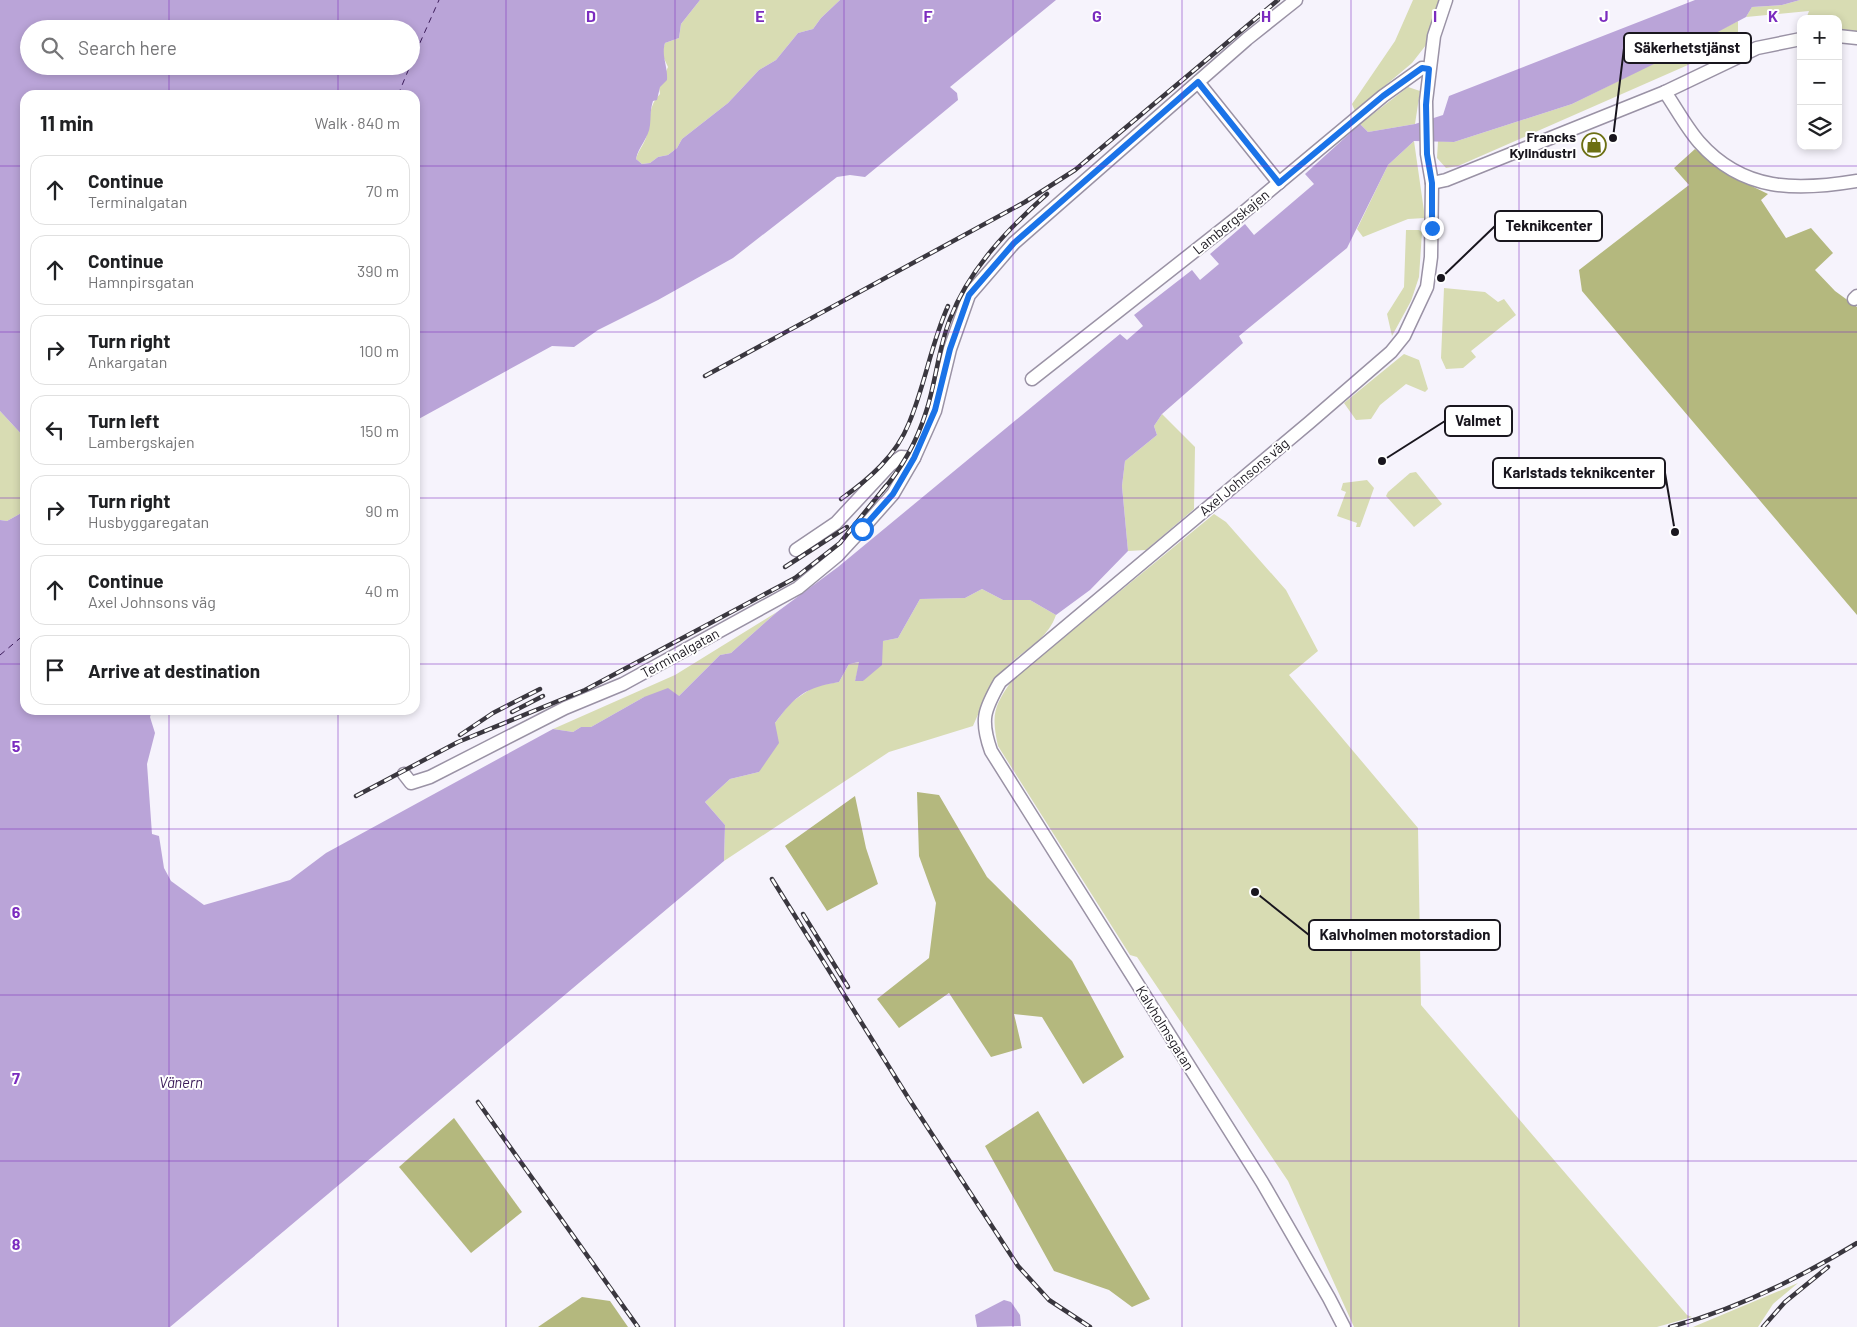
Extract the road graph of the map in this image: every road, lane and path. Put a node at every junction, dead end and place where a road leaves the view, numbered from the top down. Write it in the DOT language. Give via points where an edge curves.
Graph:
graph roads {
  1 [pos="1296,0"];
  2 [pos="1446,0"];
  3 [pos="1842,36"];
  4 [pos="1857,38"];
  5 [pos="1797,40"];
  6 [pos="1429,69"];
  7 [pos="1198,82"];
  8 [pos="1665,92"];
  9 [pos="1857,181"];
  10 [pos="1279,183"];
  11 [pos="1432,183"];
  12 [pos="1032,378"];
  13 [pos="914,458"];
  14 [pos="796,550"];
  15 [pos="984,731"];
  16 [pos="404,774"];
  17 [pos="1344,1327"];
  1 -- 7 [label="street"];
  2 -- 6 [label="street, Axel Johnsons väg" via="1434,36"];
  3 -- 4 [label="street"];
  5 -- 8 [label="street" via="1757,48"];
  6 -- 10 [label="street, Lambergskajen" via="1422,68 1383,96"];
  6 -- 11 [label="street, Axel Johnsons väg" via="1427,154"];
  7 -- 10 [label="street"];
  7 -- 13 [label="street" via="1014,243 969,295 950,349 935,410"];
  8 -- 9 [label="street" via="1700,144 1733,171 1768,185 1813,188"];
  8 -- 11 [label="street"];
  10 -- 12 [label="street, Lambergskajen"];
  11 -- 15 [label="street, Axel Johnsons väg" via="1431,257 1427,287 1404,336 1391,352 1000,682 986,706"];
  13 -- 14 [label="street" via="901,457 890,465 836,523"];
  13 -- 16 [label="street, Terminalgatan" via="893,494 838,556 798,588 623,684 565,708 430,777 411,783"];
  15 -- 17 [label="street, Kalvholmsgatan" via="991,751 1262,1182"];
}
